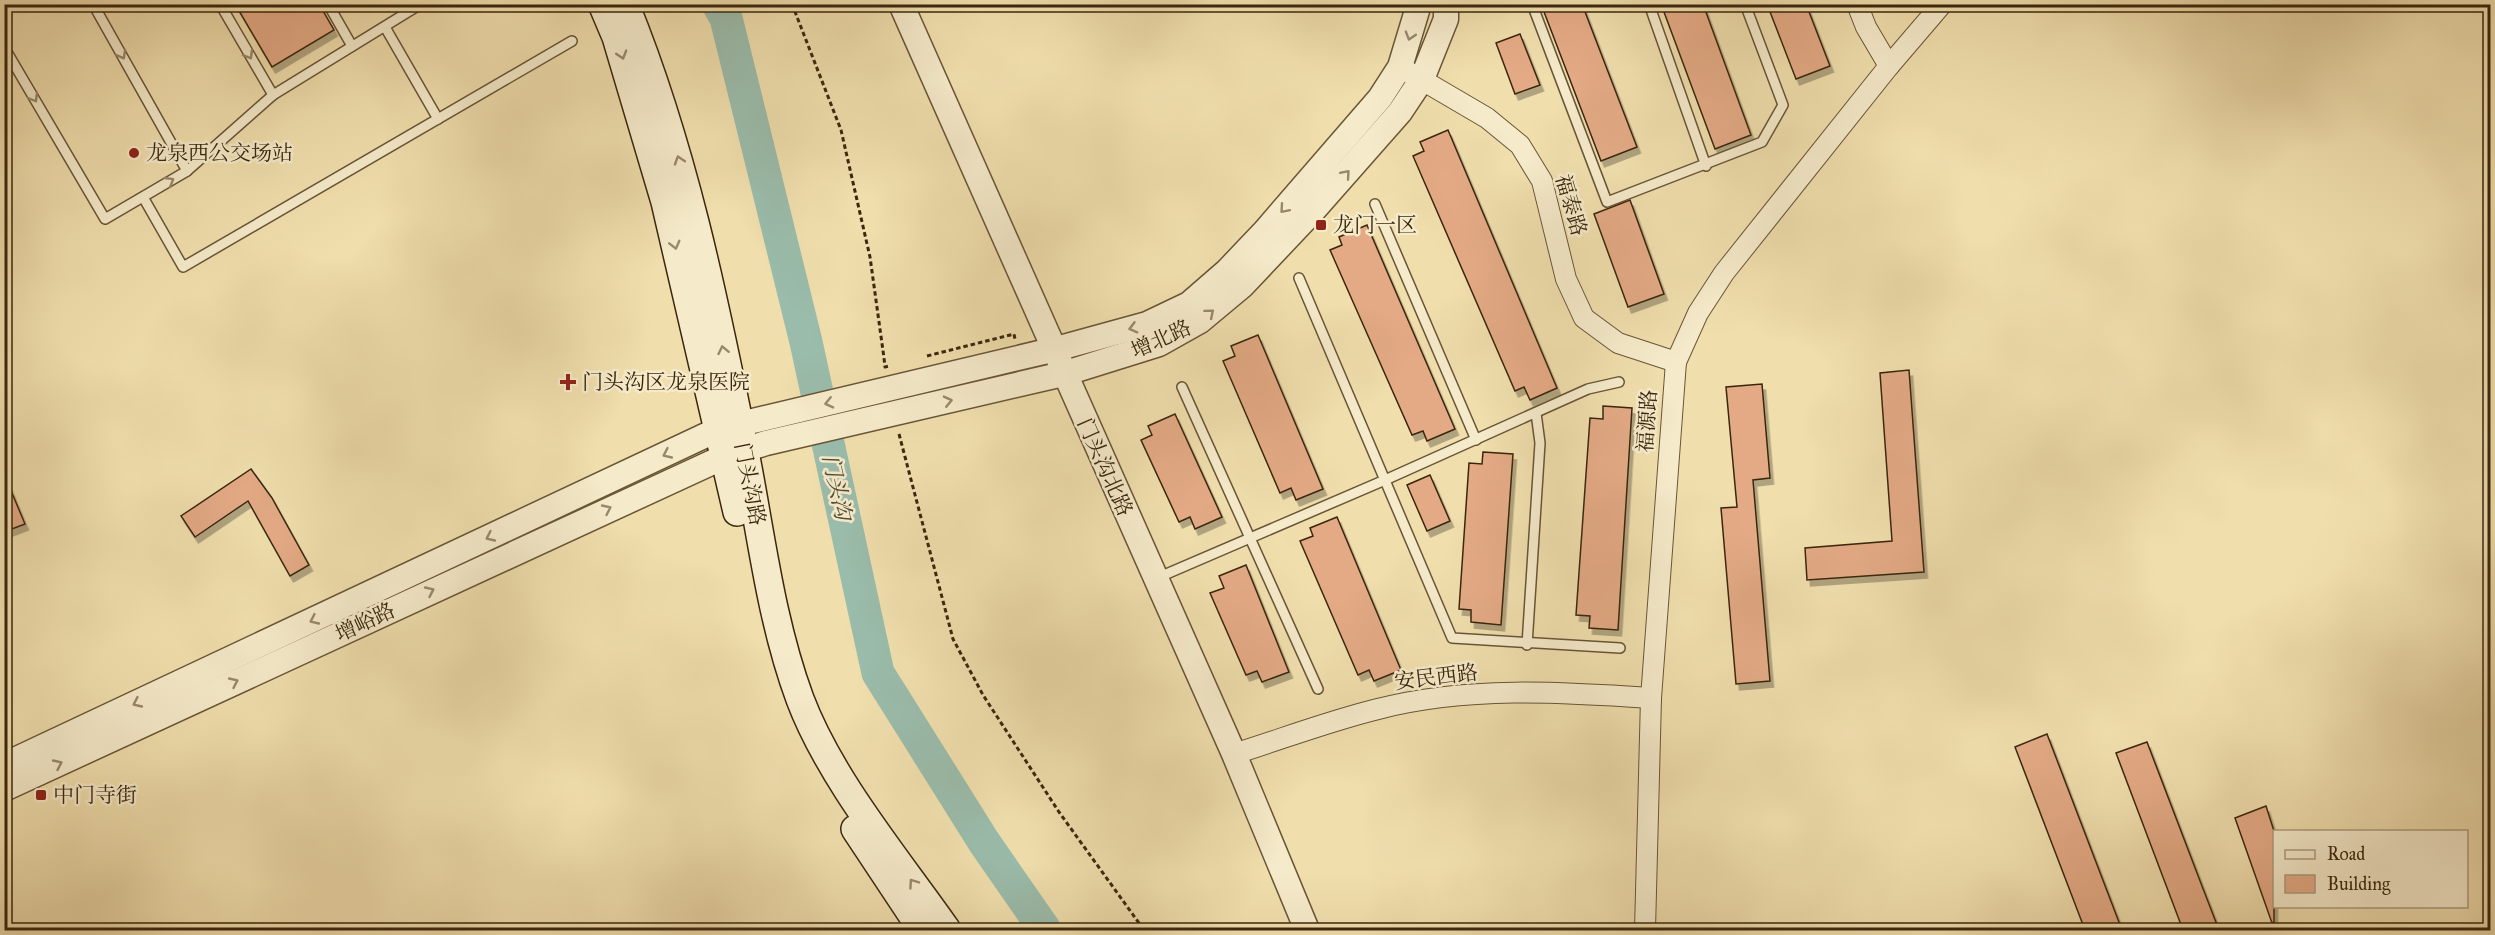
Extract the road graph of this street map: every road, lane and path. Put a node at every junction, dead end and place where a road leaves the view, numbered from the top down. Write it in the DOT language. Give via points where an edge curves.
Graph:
graph roads {
  1 [pos="93,4"];
  2 [pos="220,4"];
  3 [pos="328,4"];
  4 [pos="602,4"];
  5 [pos="625,4"];
  6 [pos="792,4"];
  7 [pos="901,4"];
  8 [pos="1419,4"];
  9 [pos="1446,4"];
  10 [pos="1532,4"];
  11 [pos="1649,4"];
  12 [pos="1745,4"];
  13 [pos="1857,4"];
  14 [pos="1942,4"];
  15 [pos="416,6"];
  16 [pos="385,27"];
  17 [pos="572,41"];
  18 [pos="352,46"];
  19 [pos="4,47"];
  20 [pos="1889,66"];
  21 [pos="1400,67"];
  22 [pos="1422,79"];
  23 [pos="273,94"];
  24 [pos="438,119"];
  25 [pos="1706,166"];
  26 [pos="187,171"];
  27 [pos="142,197"];
  28 [pos="1376,204"];
  29 [pos="1299,278"];
  30 [pos="1056,349"];
  31 [pos="1020,358"];
  32 [pos="917,359"];
  33 [pos="1676,362"];
  34 [pos="896,364"];
  35 [pos="1063,374"];
  36 [pos="1619,382"];
  37 [pos="1182,387"];
  38 [pos="1536,413"];
  39 [pos="895,423"];
  40 [pos="732,439"];
  41 [pos="1476,440"];
  42 [pos="1385,480"];
  43 [pos="1250,539"];
  44 [pos="1155,579"];
  45 [pos="1527,645"];
  46 [pos="1620,648"];
  47 [pos="1318,689"];
  48 [pos="1651,698"];
  49 [pos="1234,754"];
  50 [pos="4,765"];
  51 [pos="4,789"];
  52 [pos="922,930"];
  53 [pos="947,930"];
  54 [pos="1144,930"];
  55 [pos="1307,930"];
  56 [pos="1645,930"];
  1 -- 26 [label="lane, one-way"];
  2 -- 23 [label="lane, one-way"];
  3 -- 18 [label="lane"];
  4 -- 40 [label="main road, 门头沟路, one-way" via="616,37"];
  40 -- 5 [label="main road, 门头沟路, one-way" via="684,175"];
  6 -- 34 [label="path" via="841,130 870,257 885,367"];
  7 -- 30 [label="street, 门头沟北路"];
  8 -- 21 [label="street, 增北路, one-way"];
  9 -- 22 [label="street, 增北路" via="1446,19"];
  10 -- 25 [label="lane" via="1607,202"];
  11 -- 25 [label="lane"];
  12 -- 25 [label="lane" via="1783,105 1762,142"];
  13 -- 20 [label="street"];
  14 -- 20 [label="street, 福源路"];
  15 -- 16 [label="lane"];
  16 -- 18 [label="lane"];
  16 -- 24 [label="lane"];
  17 -- 24 [label="lane"];
  18 -- 23 [label="lane"];
  19 -- 27 [label="lane, one-way" via="105,219"];
  20 -- 33 [label="street, 福源路" via="1724,273 1698,313"];
  21 -- 22 [label="street, 福泰路"];
  21 -- 30 [label="street, 增北路, one-way" via="1380,98 1265,231 1189,304 1147,324"];
  22 -- 33 [label="street, 福泰路" via="1487,118 1520,145 1542,182 1566,279 1584,318 1618,343"];
  35 -- 22 [label="street, 增北路, one-way" via="1159,344 1200,321 1242,286 1311,213 1400,112"];
  23 -- 26 [label="lane"];
  24 -- 27 [label="lane" via="183,267"];
  27 -- 26 [label="lane, one-way"];
  28 -- 41 [label="lane"];
  29 -- 42 [label="lane"];
  30 -- 31 [label="street, 增北路"];
  30 -- 35 [label="street, 门头沟北路"];
  31 -- 32 [label="path" via="1014,334"];
  31 -- 40 [label="street, 增北路, one-way" via="773,416"];
  33 -- 48 [label="street, 福源路"];
  39 -- 35 [label="street, 增北路, one-way"];
  35 -- 44 [label="street, 门头沟北路"];
  36 -- 38 [label="lane" via="1587,389"];
  37 -- 43 [label="lane"];
  38 -- 41 [label="lane"];
  38 -- 45 [label="lane" via="1540,443"];
  39 -- 40 [label="street, 增北路" via="780,440"];
  39 -- 54 [label="path" via="953,639 983,695 1059,812"];
  40 -- 50 [label="street, 增峪路, one-way"];
  51 -- 40 [label="street, 增峪路, one-way"];
  40 -- 52 [label="main road, 门头沟路" via="758,618 785,701 808,755"];
  53 -- 40 [label="main road, 门头沟路, one-way" via="824,750 801,701 778,632"];
  41 -- 42 [label="lane"];
  42 -- 43 [label="lane"];
  42 -- 45 [label="lane" via="1452,638"];
  43 -- 44 [label="lane"];
  43 -- 47 [label="lane"];
  44 -- 49 [label="street, 门头沟北路"];
  45 -- 46 [label="lane"];
  48 -- 49 [label="street, 安民西路" via="1556,692 1463,695 1379,709"];
  48 -- 56 [label="street, 福源路"];
  49 -- 55 [label="street, 门头沟北路"];
}
